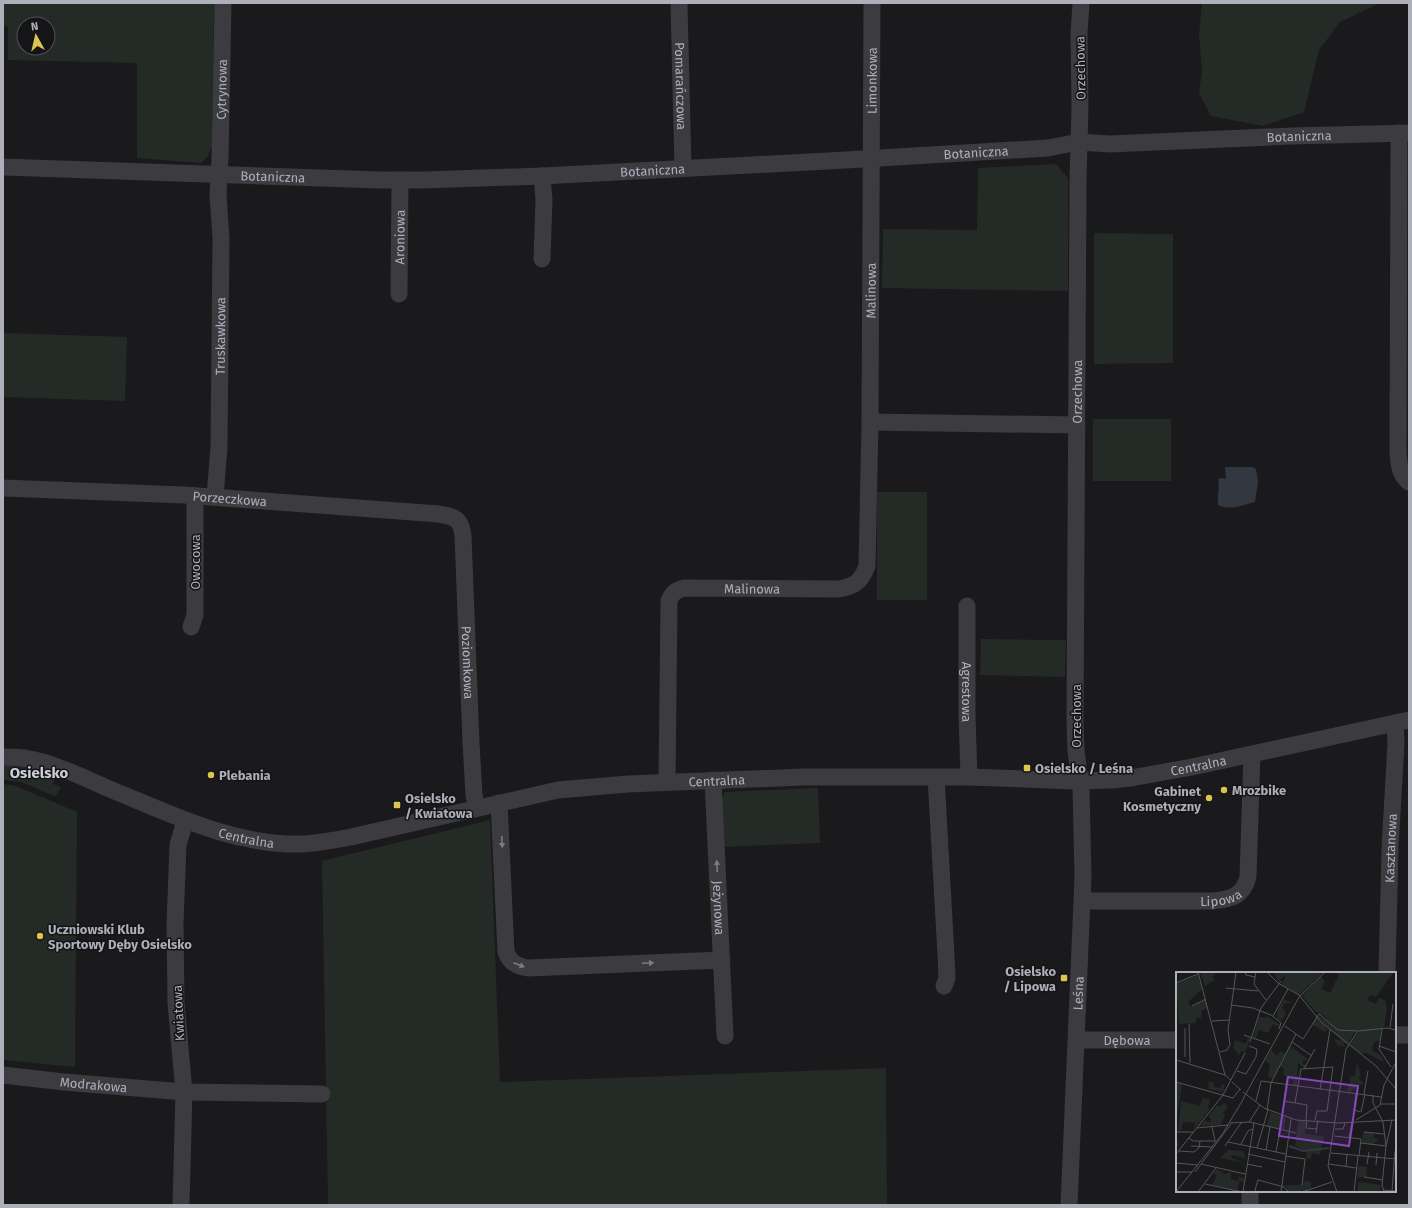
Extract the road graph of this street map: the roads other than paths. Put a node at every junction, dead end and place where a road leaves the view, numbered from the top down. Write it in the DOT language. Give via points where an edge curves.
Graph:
graph roads {
  1 [pos="223,3"];
  2 [pos="679,3"];
  3 [pos="872,3"];
  4 [pos="1081,3"];
  5 [pos="1404,133"];
  6 [pos="1079,142"];
  7 [pos="871,159"];
  8 [pos="3,167"];
  9 [pos="682,168"];
  10 [pos="219,175"];
  11 [pos="542,176"];
  12 [pos="400,180"];
  13 [pos="542,259"];
  14 [pos="399,294"];
  15 [pos="870,422"];
  16 [pos="1077,425"];
  17 [pos="1409,482"];
  18 [pos="3,488"];
  19 [pos="195,496"];
  20 [pos="215,497"];
  21 [pos="456,519"];
  22 [pos="967,606"];
  23 [pos="191,627"];
  24 [pos="1402,722"];
  25 [pos="1252,754"];
  26 [pos="3,757"];
  27 [pos="936,777"];
  28 [pos="969,777"];
  29 [pos="713,780"];
  30 [pos="1080,781"];
  31 [pos="667,782"];
  32 [pos="499,803"];
  33 [pos="477,808"];
  34 [pos="185,821"];
  35 [pos="1083,901"];
  36 [pos="722,960"];
  37 [pos="1386,972"];
  38 [pos="944,986"];
  39 [pos="1396,1035"];
  40 [pos="1409,1035"];
  41 [pos="725,1036"];
  42 [pos="1077,1040"];
  43 [pos="1176,1040"];
  44 [pos="3,1074"];
  45 [pos="184,1092"];
  46 [pos="322,1094"];
  47 [pos="1250,1192"];
  48 [pos="181,1205"];
  49 [pos="1070,1205"];
  50 [pos="1250,1205"];
  1 -- 10 [label="street, Cytrynowa"];
  2 -- 9 [label="street, Pomarańczowa"];
  3 -- 7 [label="street, Limonkowa"];
  4 -- 6 [label="street, Orzechowa"];
  5 -- 6 [label="street, Botaniczna" via="1110,144"];
  5 -- 17 [label="street" via="1398,452 1400,472"];
  6 -- 7 [label="street, Botaniczna" via="1048,148"];
  6 -- 16 [label="street, Orzechowa"];
  7 -- 9 [label="street, Botaniczna"];
  7 -- 15 [label="street, Malinowa"];
  8 -- 10 [label="street, Botaniczna"];
  9 -- 11 [label="street, Botaniczna"];
  10 -- 12 [label="street, Botaniczna"];
  10 -- 20 [label="street, Truskawkowa" via="219,432"];
  11 -- 12 [label="street, Botaniczna"];
  11 -- 13 [label="street"];
  12 -- 14 [label="street, Aroniowa"];
  15 -- 16 [label="street"];
  15 -- 31 [label="street, Malinowa" via="868,559 863,576 857,583 839,589 684,588 672,594 669,601"];
  16 -- 30 [label="street, Orzechowa" via="1075,721"];
  18 -- 19 [label="street, Porzeczkowa"];
  19 -- 20 [label="street, Porzeczkowa"];
  19 -- 23 [label="street, Owocowa" via="195,615"];
  20 -- 21 [label="street, Porzeczkowa" via="439,514"];
  21 -- 33 [label="street, Poziomkowa" via="463,536 471,743"];
  22 -- 28 [label="street, Agrestowa"];
  24 -- 25 [label="street, Centralna"];
  24 -- 37 [label="street, Kasztanowa" via="1396,744"];
  25 -- 30 [label="street, Centralna" via="1192,768 1131,778"];
  25 -- 35 [label="street, Lipowa" via="1248,877 1242,891 1226,900 1213,901"];
  26 -- 34 [label="street, Centralna" via="24,758 53,766"];
  27 -- 28 [label="street, Centralna"];
  27 -- 29 [label="street, Centralna"];
  27 -- 38 [label="street" via="947,978"];
  28 -- 30 [label="street, Centralna"];
  29 -- 31 [label="street, Centralna"];
  36 -- 29 [label="street, Jeżynowa, one-way"];
  30 -- 35 [label="street, Leśna"];
  31 -- 32 [label="street, Centralna" via="558,790"];
  32 -- 33 [label="street, Centralna"];
  32 -- 36 [label="street, one-way" via="506,952 508,959 514,964 528,968"];
  33 -- 34 [label="street, Centralna" via="351,837 303,844 252,839"];
  34 -- 45 [label="street, Kwiatowa" via="178,845 176,924 176,1003"];
  35 -- 42 [label="street, Leśna"];
  36 -- 41 [label="street, Jeżynowa"];
  39 -- 40 [label="street"];
  42 -- 43 [label="street, Dębowa"];
  42 -- 49 [label="street, Leśna"];
  44 -- 45 [label="street, Modrakowa"];
  45 -- 46 [label="street, Modrakowa"];
  45 -- 48 [label="street, Kwiatowa"];
  47 -- 50 [label="street"];
}
